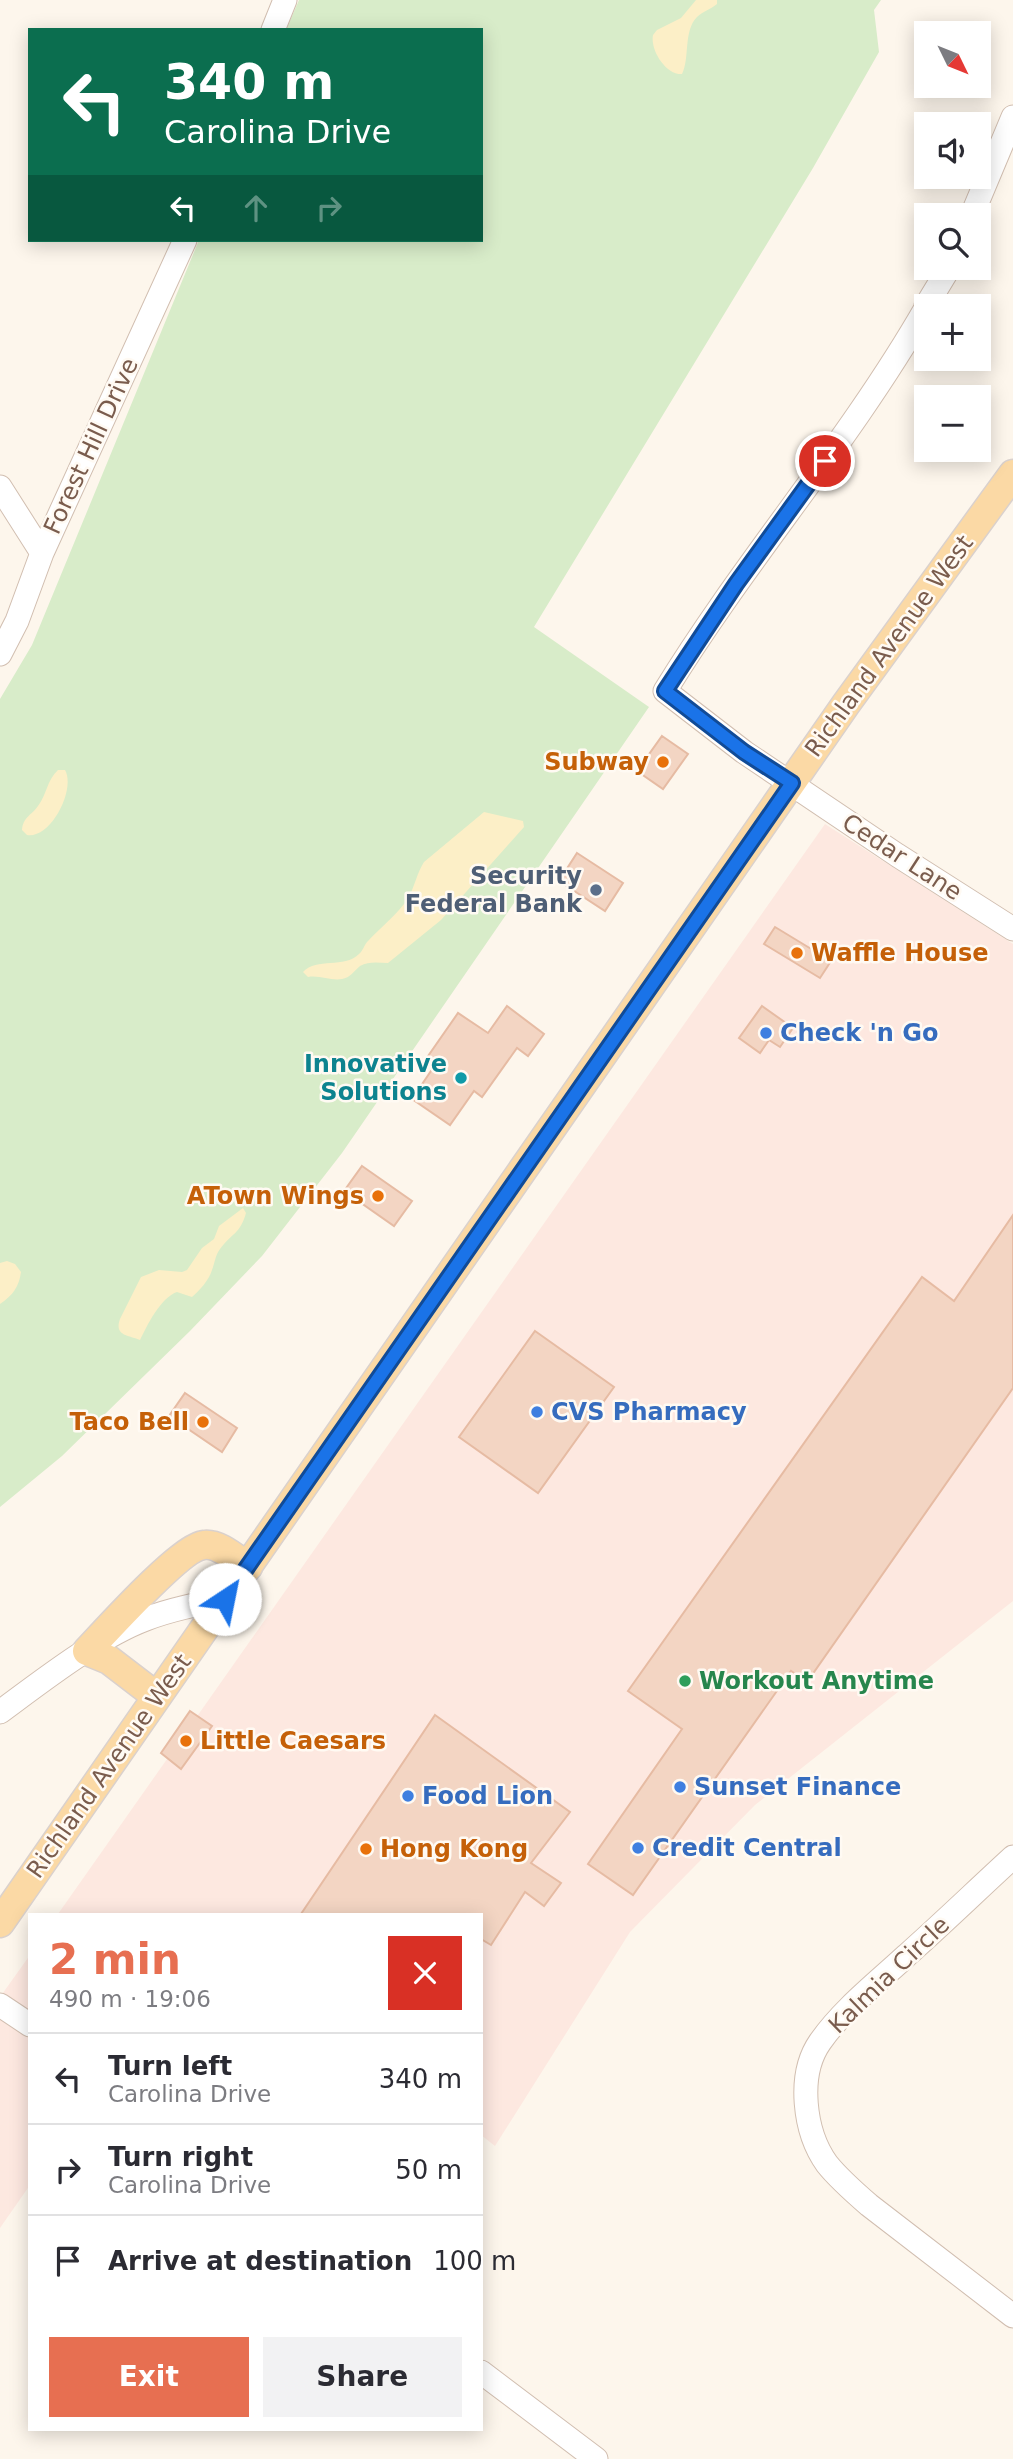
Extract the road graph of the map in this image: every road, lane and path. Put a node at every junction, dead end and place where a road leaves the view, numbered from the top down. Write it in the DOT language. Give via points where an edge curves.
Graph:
graph roads {
  1 [pos="285,0"];
  2 [pos="274,28"];
  3 [pos="1013,117"];
  4 [pos="977,203"];
  5 [pos="184,242"];
  6 [pos="914,327"];
  7 [pos="1013,474"];
  8 [pos="0,487"];
  9 [pos="42,553"];
  10 [pos="0,654"];
  11 [pos="792,783"];
  12 [pos="1013,929"];
  13 [pos="248,1567"];
  14 [pos="225,1599"];
  15 [pos="88,1651"];
  16 [pos="156,1696"];
  17 [pos="0,1712"];
  18 [pos="1013,1857"];
  19 [pos="0,1923"];
  20 [pos="0,2005"];
  21 [pos="28,2024"];
  22 [pos="1013,2316"];
  23 [pos="483,2374"];
  24 [pos="596,2459"];
  1 -- 2 [label="street"];
  3 -- 4 [label="street"];
  5 -- 9 [label="street, Forest Hill Drive"];
  6 -- 11 [label="street, Cedar Lane" via="869,401 767,539 665,691"];
  7 -- 11 [label="main road, Richland Avenue West"];
  8 -- 9 [label="street"];
  9 -- 10 [label="street, Forest Hill Drive"];
  11 -- 12 [label="street, Cedar Lane"];
  11 -- 13 [label="main road, Richland Avenue West"];
  13 -- 14 [label="main road, Richland Avenue West"];
  13 -- 15 [label="main road" via="213,1545 196,1547 155,1580"];
  14 -- 15 [label="street" via="145,1619"];
  14 -- 16 [label="main road, Richland Avenue West"];
  15 -- 16 [label="main road" via="108,1660"];
  15 -- 17 [label="street"];
  16 -- 19 [label="main road, Richland Avenue West"];
  18 -- 22 [label="street, Kalmia Circle" via="819,2043 806,2098 819,2151 847,2185"];
  20 -- 21 [label="street"];
  23 -- 24 [label="street"];
}
